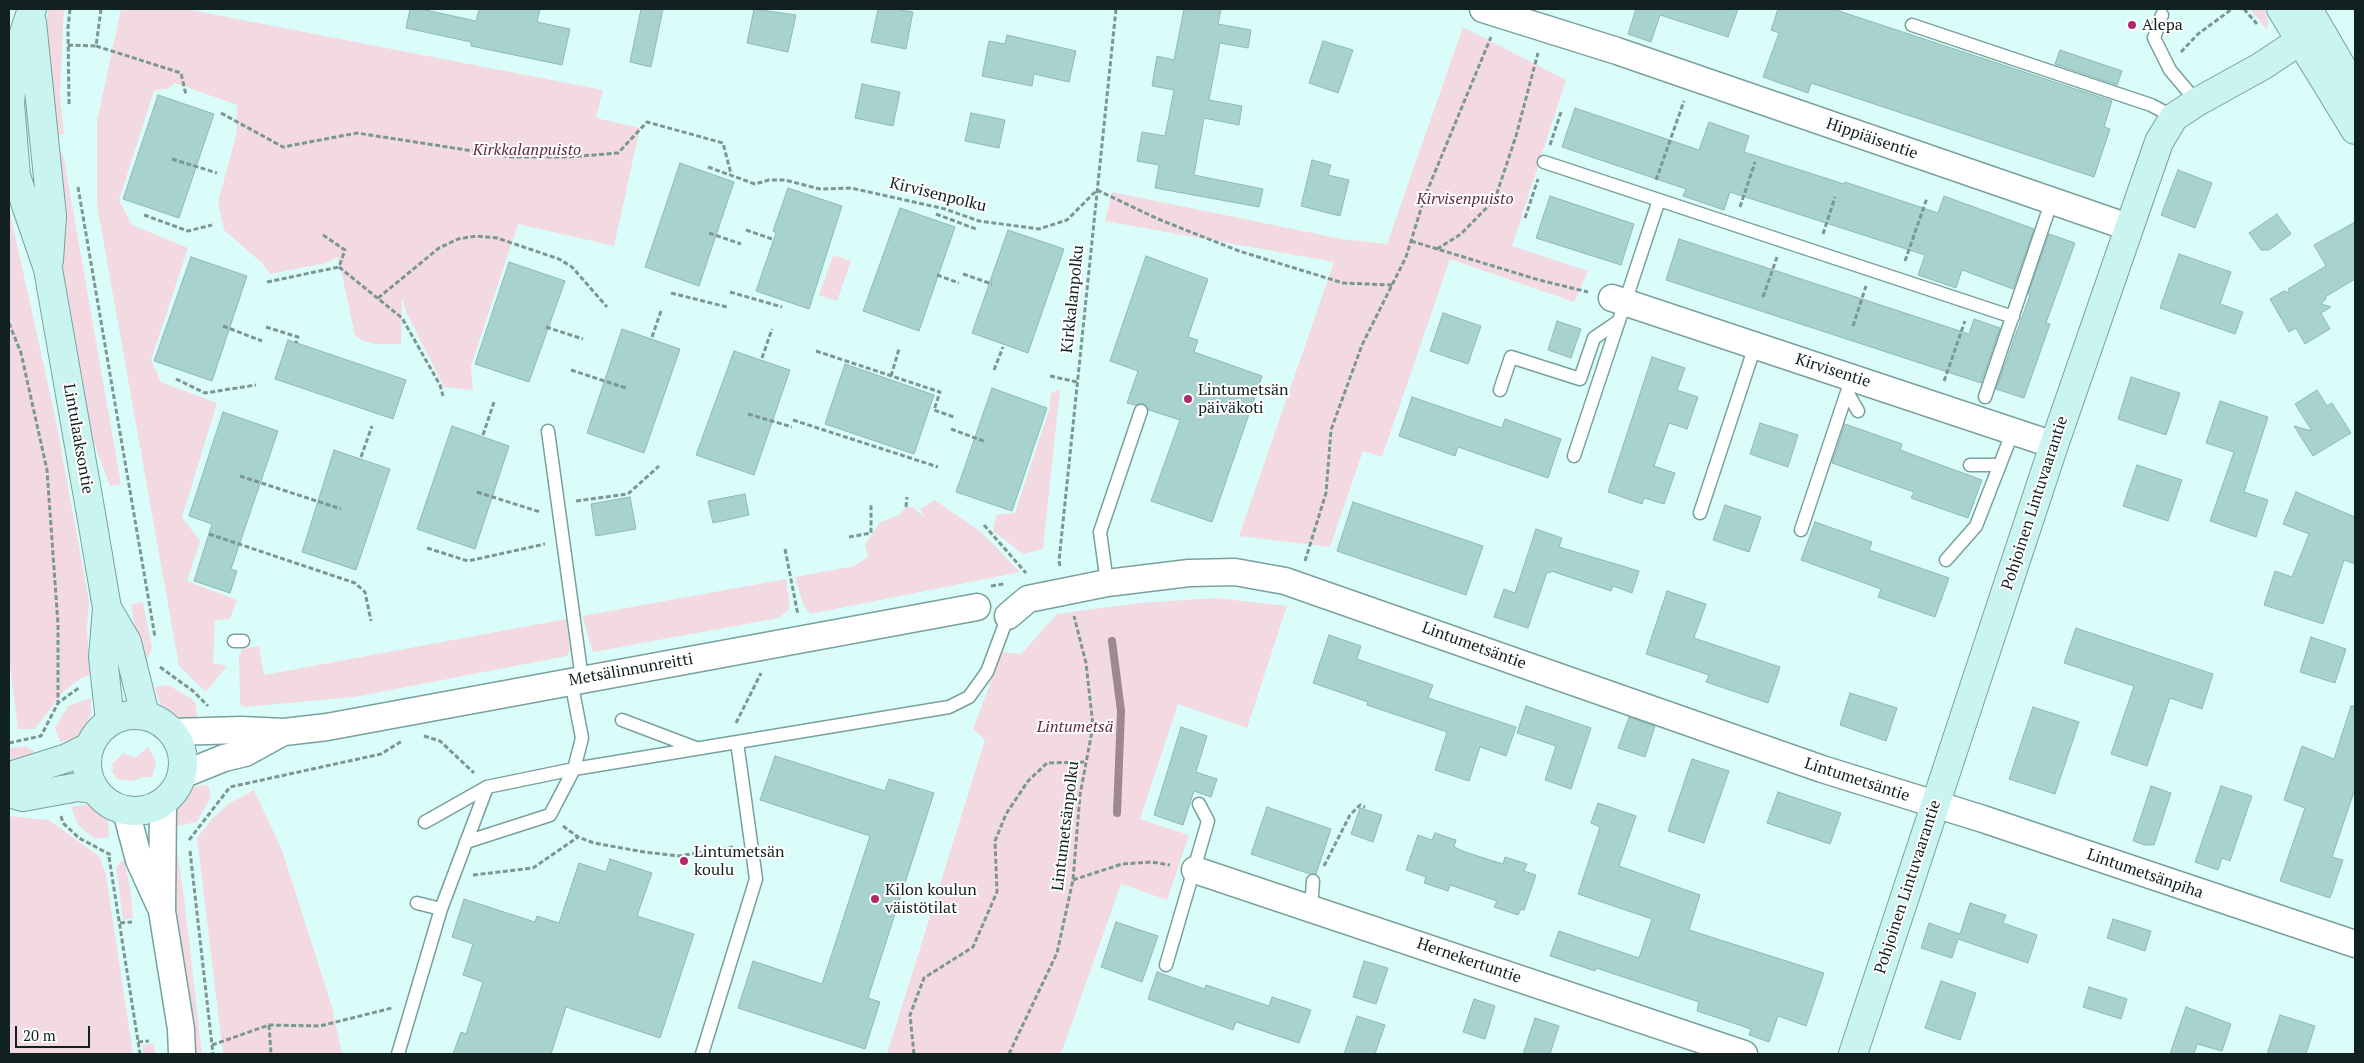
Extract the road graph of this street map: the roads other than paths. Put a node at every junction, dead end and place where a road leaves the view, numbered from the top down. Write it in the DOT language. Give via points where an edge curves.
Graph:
graph roads {
  1 [pos="2281,9"];
  2 [pos="31,12"];
  3 [pos="1492,12"];
  4 [pos="2162,15"];
  5 [pos="1912,25"];
  6 [pos="2309,26"];
  7 [pos="2355,90"];
  8 [pos="2197,102"];
  9 [pos="2174,117"];
  10 [pos="2355,130"];
  11 [pos="1544,162"];
  12 [pos="1655,199"];
  13 [pos="2052,200"];
  14 [pos="2128,228"];
  15 [pos="1619,307"];
  16 [pos="2013,317"];
  17 [pos="1755,346"];
  18 [pos="1849,385"];
  19 [pos="1500,390"];
  20 [pos="1986,397"];
  21 [pos="1141,411"];
  22 [pos="1858,411"];
  23 [pos="548,431"];
  24 [pos="2013,431"];
  25 [pos="2054,445"];
  26 [pos="1574,456"];
  27 [pos="1970,465"];
  28 [pos="2000,465"];
  29 [pos="1700,513"];
  30 [pos="1801,530"];
  31 [pos="1946,560"];
  32 [pos="1107,583"];
  33 [pos="977,607"];
  34 [pos="107,608"];
  35 [pos="1008,616"];
  36 [pos="577,680"];
  37 [pos="145,715"];
  38 [pos="622,720"];
  39 [pos="110,721"];
  40 [pos="173,732"];
  41 [pos="284,732"];
  42 [pos="737,742"];
  43 [pos="89,747"];
  44 [pos="699,749"];
  45 [pos="574,769"];
  46 [pos="182,775"];
  47 [pos="9,779"];
  48 [pos="487,787"];
  49 [pos="94,789"];
  50 [pos="9,792"];
  51 [pos="162,803"];
  52 [pos="1199,804"];
  53 [pos="1935,804"];
  54 [pos="126,811"];
  55 [pos="425,822"];
  56 [pos="466,842"];
  57 [pos="1195,870"];
  58 [pos="1313,881"];
  59 [pos="417,903"];
  60 [pos="1311,908"];
  61 [pos="441,909"];
  62 [pos="162,911"];
  63 [pos="2355,944"];
  64 [pos="1166,966"];
  65 [pos="182,1054"];
  66 [pos="398,1054"];
  67 [pos="702,1054"];
  68 [pos="1744,1054"];
  69 [pos="1853,1054"];
  1 -- 6 [label="street"];
  2 -- 34 [label="street, Lintulaaksontie" via="52,216 48,269"];
  3 -- 13 [label="street, Hippiäisentie"];
  4 -- 8 [label="lane" via="2154,38 2170,70"];
  5 -- 9 [label="lane" via="2151,105"];
  6 -- 7 [label="street"];
  6 -- 8 [label="street, Pohjoinen Lintuvaarantie" via="2262,66"];
  6 -- 10 [label="street"];
  8 -- 9 [label="street, Pohjoinen Lintuvaarantie"];
  9 -- 14 [label="street, Pohjoinen Lintuvaarantie" via="2159,142"];
  11 -- 12 [label="lane"];
  12 -- 15 [label="lane"];
  12 -- 16 [label="lane"];
  13 -- 14 [label="street, Hippiäisentie"];
  13 -- 16 [label="lane"];
  14 -- 25 [label="street, Pohjoinen Lintuvaarantie"];
  15 -- 17 [label="street, Kirvisentie"];
  15 -- 19 [label="lane" via="1594,338 1580,379 1511,357"];
  15 -- 26 [label="lane"];
  16 -- 20 [label="lane"];
  17 -- 18 [label="street, Kirvisentie"];
  17 -- 29 [label="lane"];
  18 -- 22 [label="lane"];
  18 -- 24 [label="street, Kirvisentie" via="1936,406"];
  18 -- 30 [label="lane"];
  21 -- 32 [label="lane" via="1100,532"];
  23 -- 36 [label="lane"];
  24 -- 25 [label="street, Kirvisentie"];
  24 -- 28 [label="lane"];
  25 -- 53 [label="street, Pohjoinen Lintuvaarantie"];
  27 -- 28 [label="lane"];
  28 -- 31 [label="lane" via="1976,526"];
  32 -- 35 [label="street, Lintumetsäntie" via="1028,598"];
  32 -- 53 [label="street, Lintumetsäntie" via="1189,573 1235,572 1285,581 1822,769"];
  33 -- 36 [label="street, Metsälinnunreitti"];
  34 -- 37 [label="street, Lintulaaksontie" via="127,642"];
  34 -- 39 [label="street, Lintulaaksontie" via="103,657"];
  35 -- 42 [label="lane" via="987,672 969,697 949,707"];
  36 -- 41 [label="street, Metsälinnunreitti" via="406,725"];
  36 -- 45 [label="lane" via="582,738"];
  37 -- 39 [label="street" via="133,714"];
  37 -- 40 [label="street" via="155,718"];
  38 -- 44 [label="lane"];
  39 -- 43 [label="street"];
  40 -- 41 [label="street, Metsälinnunreitti"];
  40 -- 46 [label="street" via="182,752"];
  41 -- 46 [label="street, Metsälinnunreitti" via="244,753"];
  42 -- 44 [label="lane"];
  42 -- 67 [label="lane" via="756,879"];
  43 -- 47 [label="street"];
  43 -- 49 [label="street" via="87,769"];
  44 -- 45 [label="lane"];
  45 -- 48 [label="lane"];
  45 -- 56 [label="lane" via="550,815"];
  46 -- 51 [label="street" via="171,795"];
  48 -- 55 [label="lane"];
  48 -- 56 [label="lane"];
  49 -- 50 [label="street" via="78,787 23,797"];
  49 -- 54 [label="street" via="103,799"];
  51 -- 54 [label="street" via="145,810"];
  51 -- 62 [label="street"];
  52 -- 57 [label="lane" via="1208,821"];
  53 -- 63 [label="street, Lintumetsänpiha"];
  53 -- 69 [label="street, Pohjoinen Lintuvaarantie"];
  54 -- 62 [label="street" via="139,860"];
  56 -- 61 [label="lane"];
  57 -- 60 [label="street, Hernekertuntie"];
  57 -- 64 [label="lane"];
  58 -- 60 [label="lane"];
  59 -- 61 [label="lane"];
  60 -- 68 [label="street, Hernekertuntie"];
  61 -- 66 [label="lane"];
  62 -- 65 [label="street"];
}
